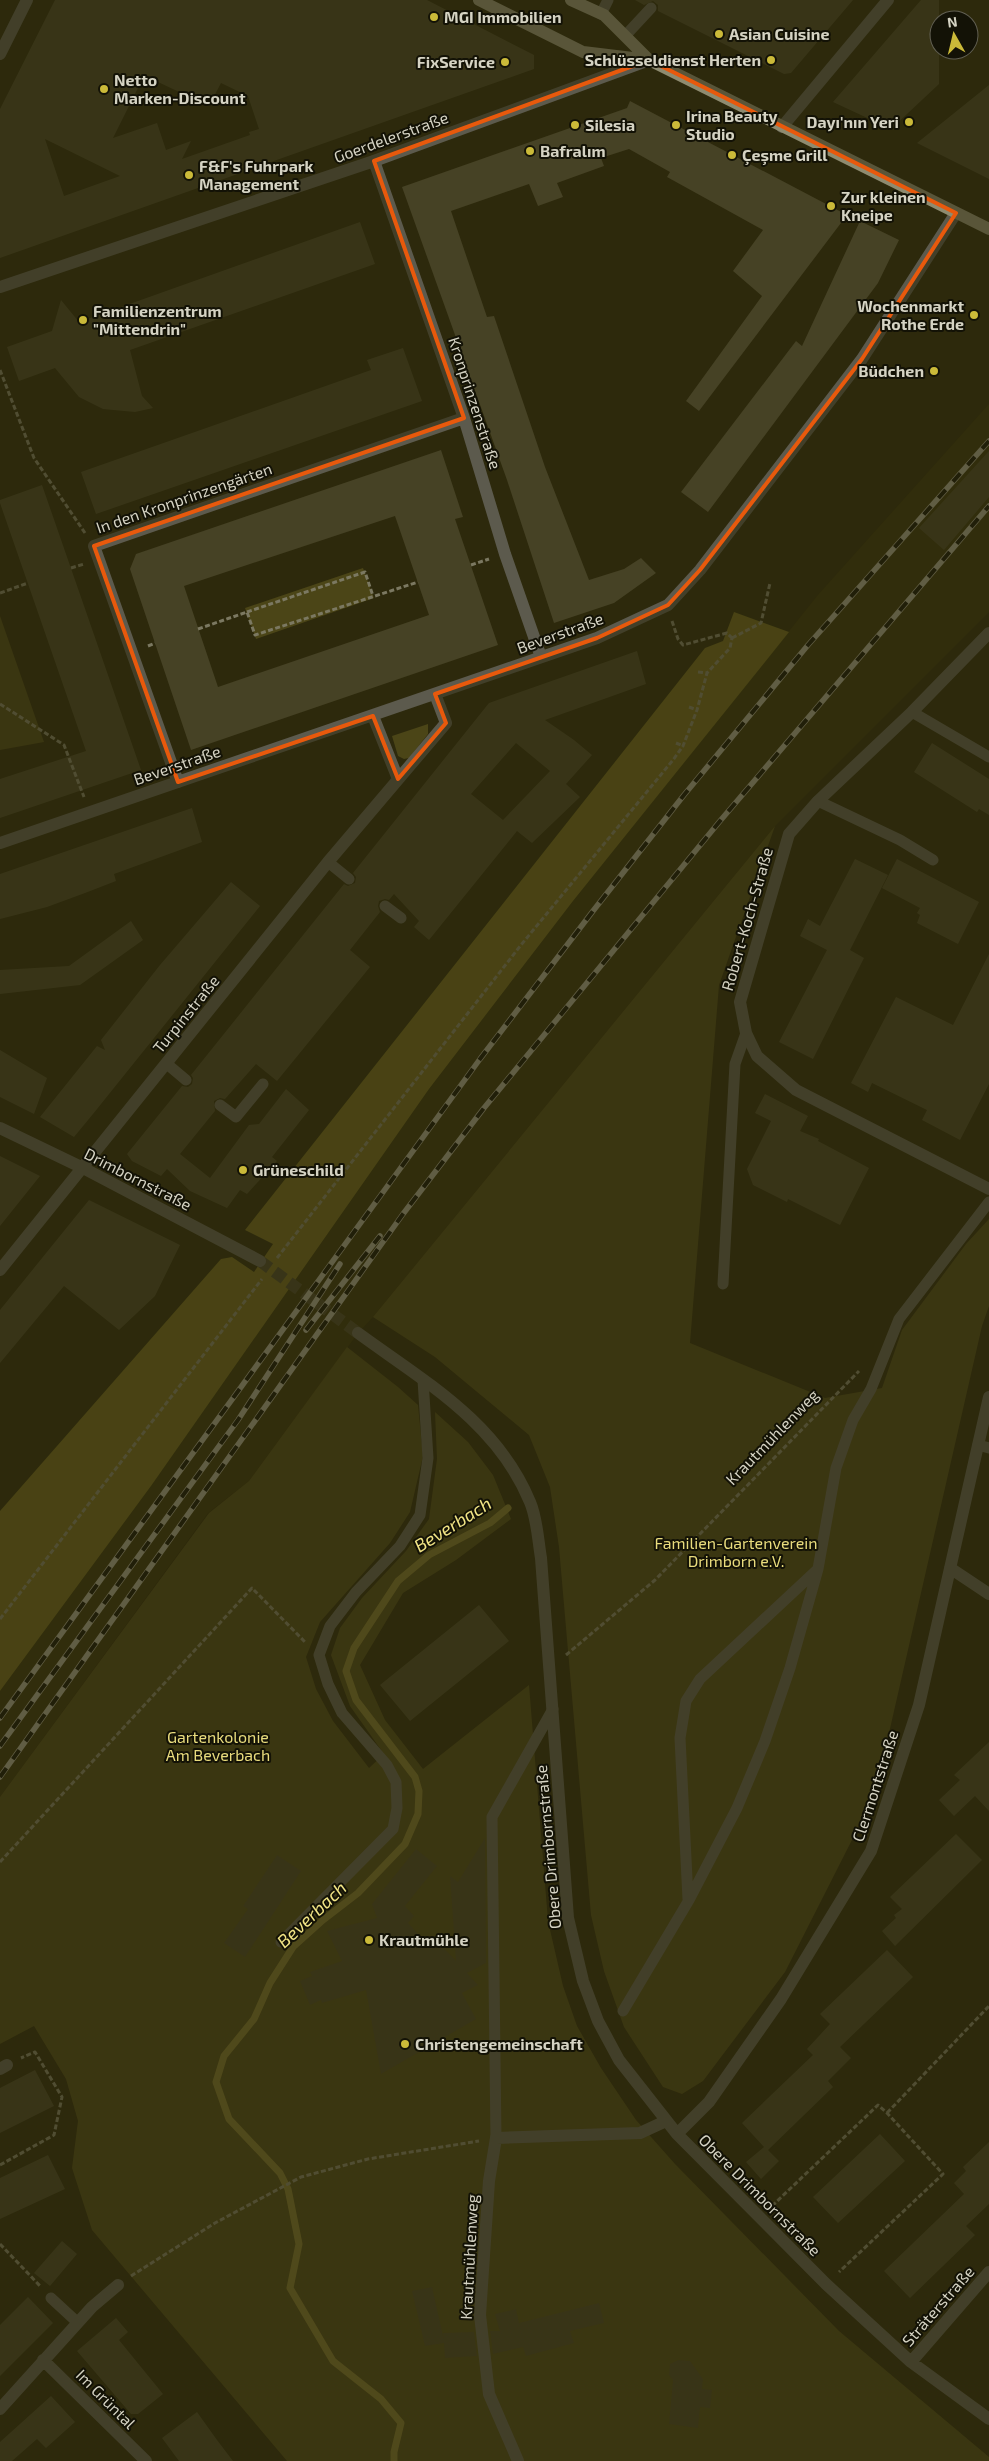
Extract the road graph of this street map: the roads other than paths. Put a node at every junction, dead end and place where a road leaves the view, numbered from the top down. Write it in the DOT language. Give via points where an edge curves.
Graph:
graph roads {
  1 [pos="27,0"];
  2 [pos="479,0"];
  3 [pos="571,0"];
  4 [pos="608,0"];
  5 [pos="888,0"];
  6 [pos="650,8"];
  7 [pos="601,14"];
  8 [pos="625,36"];
  9 [pos="0,54"];
  10 [pos="649,60"];
  11 [pos="782,127"];
  12 [pos="374,161"];
  13 [pos="956,213"];
  14 [pos="989,229"];
  15 [pos="0,287"];
  16 [pos="464,418"];
  17 [pos="989,633"];
  18 [pos="541,657"];
  19 [pos="435,694"];
  20 [pos="912,712"];
  21 [pos="373,716"];
  22 [pos="989,757"];
  23 [pos="398,779"];
  24 [pos="178,782"];
  25 [pos="818,800"];
  26 [pos="0,843"];
  27 [pos="933,860"];
  28 [pos="328,862"];
  29 [pos="348,879"];
  30 [pos="385,906"];
  31 [pos="402,918"];
  32 [pos="746,1032"];
  33 [pos="167,1064"];
  34 [pos="186,1080"];
  35 [pos="263,1084"];
  36 [pos="220,1105"];
  37 [pos="0,1128"];
  38 [pos="83,1168"];
  39 [pos="989,1189"];
  40 [pos="989,1202"];
  41 [pos="267,1266"];
  42 [pos="0,1270"];
  43 [pos="723,1284"];
  44 [pos="358,1332"];
  45 [pos="423,1380"];
  46 [pos="989,1396"];
  47 [pos="983,1446"];
  48 [pos="950,1568"];
  49 [pos="818,1569"];
  50 [pos="989,1594"];
  51 [pos="553,1709"];
  52 [pos="688,1900"];
  53 [pos="281,1942"];
  54 [pos="623,2010"];
  55 [pos="666,2121"];
  56 [pos="677,2134"];
  57 [pos="496,2138"];
  58 [pos="989,2272"];
  59 [pos="118,2285"];
  60 [pos="51,2298"];
  61 [pos="77,2322"];
  62 [pos="43,2360"];
  63 [pos="911,2362"];
  64 [pos="0,2409"];
  65 [pos="989,2419"];
  66 [pos="146,2461"];
  67 [pos="518,2461"];
  1 -- 9 [label="street"];
  2 -- 10 [label="main road" via="583,52"];
  3 -- 7 [label="main road"];
  4 -- 7 [label="lane"];
  5 -- 11 [label="street"];
  6 -- 8 [label="lane"];
  7 -- 8 [label="main road"];
  8 -- 10 [label="main road"];
  10 -- 11 [label="main road"];
  10 -- 12 [label="street, Goerdelerstraße"];
  11 -- 13 [label="main road"];
  12 -- 15 [label="street, Goerdelerstraße"];
  12 -- 16 [label="street, Kronprinzenstraße"];
  13 -- 14 [label="main road"];
  13 -- 18 [label="street, Beverstraße" via="862,359 700,570 668,605 598,638"];
  16 -- 18 [label="street, Kronprinzenstraße" via="505,554"];
  16 -- 24 [label="street, In den Kronprinzengärten" via="94,546"];
  17 -- 20 [label="street, Robert-Koch-Straße"];
  18 -- 19 [label="street, Beverstraße"];
  19 -- 21 [label="street, Beverstraße"];
  19 -- 23 [label="street, Turpinstraße" via="446,723"];
  20 -- 22 [label="lane"];
  20 -- 25 [label="street, Robert-Koch-Straße"];
  21 -- 23 [label="street"];
  21 -- 24 [label="street, Beverstraße"];
  23 -- 28 [label="street, Turpinstraße"];
  24 -- 26 [label="street, Beverstraße"];
  25 -- 27 [label="lane"];
  25 -- 32 [label="street, Robert-Koch-Straße" via="789,834 740,1002"];
  28 -- 29 [label="lane"];
  28 -- 33 [label="street, Turpinstraße"];
  30 -- 31 [label="lane"];
  32 -- 39 [label="street, Robert-Koch-Straße" via="757,1056 796,1090"];
  32 -- 43 [label="lane" via="735,1064"];
  33 -- 34 [label="lane"];
  33 -- 38 [label="street, Turpinstraße"];
  35 -- 36 [label="lane" via="236,1117"];
  37 -- 38 [label="street, Drimbornstraße"];
  38 -- 41 [label="street, Drimbornstraße"];
  38 -- 42 [label="street, Turpinstraße"];
  40 -- 49 [label="lane" via="899,1319 871,1389 843,1443"];
  44 -- 45 [label="street, Obere Drimbornstraße"];
  45 -- 51 [label="street, Obere Drimbornstraße" via="476,1422 502,1450 530,1503 541,1558"];
  45 -- 53 [label="lane" via="428,1458 420,1515 400,1546 356,1592 330,1626 319,1656 342,1713 386,1765 396,1782 394,1829"];
  46 -- 47 [label="street, Clermontstraße"];
  47 -- 48 [label="street, Clermontstraße"];
  48 -- 50 [label="street"];
  48 -- 56 [label="street, Clermontstraße" via="919,1705 871,1851 781,1999 709,2102"];
  49 -- 52 [label="lane" via="765,1741 736,1808"];
  49 -- 52 [label="lane" via="700,1679 686,1701 680,1738"];
  51 -- 55 [label="street, Obere Drimbornstraße" via="568,1918 583,1981 598,2020 619,2060"];
  51 -- 57 [label="lane, Krautmühlenweg" via="492,1817"];
  52 -- 54 [label="lane"];
  55 -- 56 [label="street, Obere Drimbornstraße"];
  55 -- 57 [label="street" via="640,2133"];
  56 -- 63 [label="street, Obere Drimbornstraße" via="826,2284"];
  57 -- 67 [label="street, Krautmühlenweg" via="489,2181 480,2315 489,2394"];
  58 -- 63 [label="street, Sträterstraße"];
  59 -- 61 [label="street"];
  60 -- 61 [label="lane"];
  61 -- 62 [label="street"];
  62 -- 64 [label="street"];
  62 -- 66 [label="street, Im Grüntal"];
  63 -- 65 [label="street, Obere Drimbornstraße"];
}
